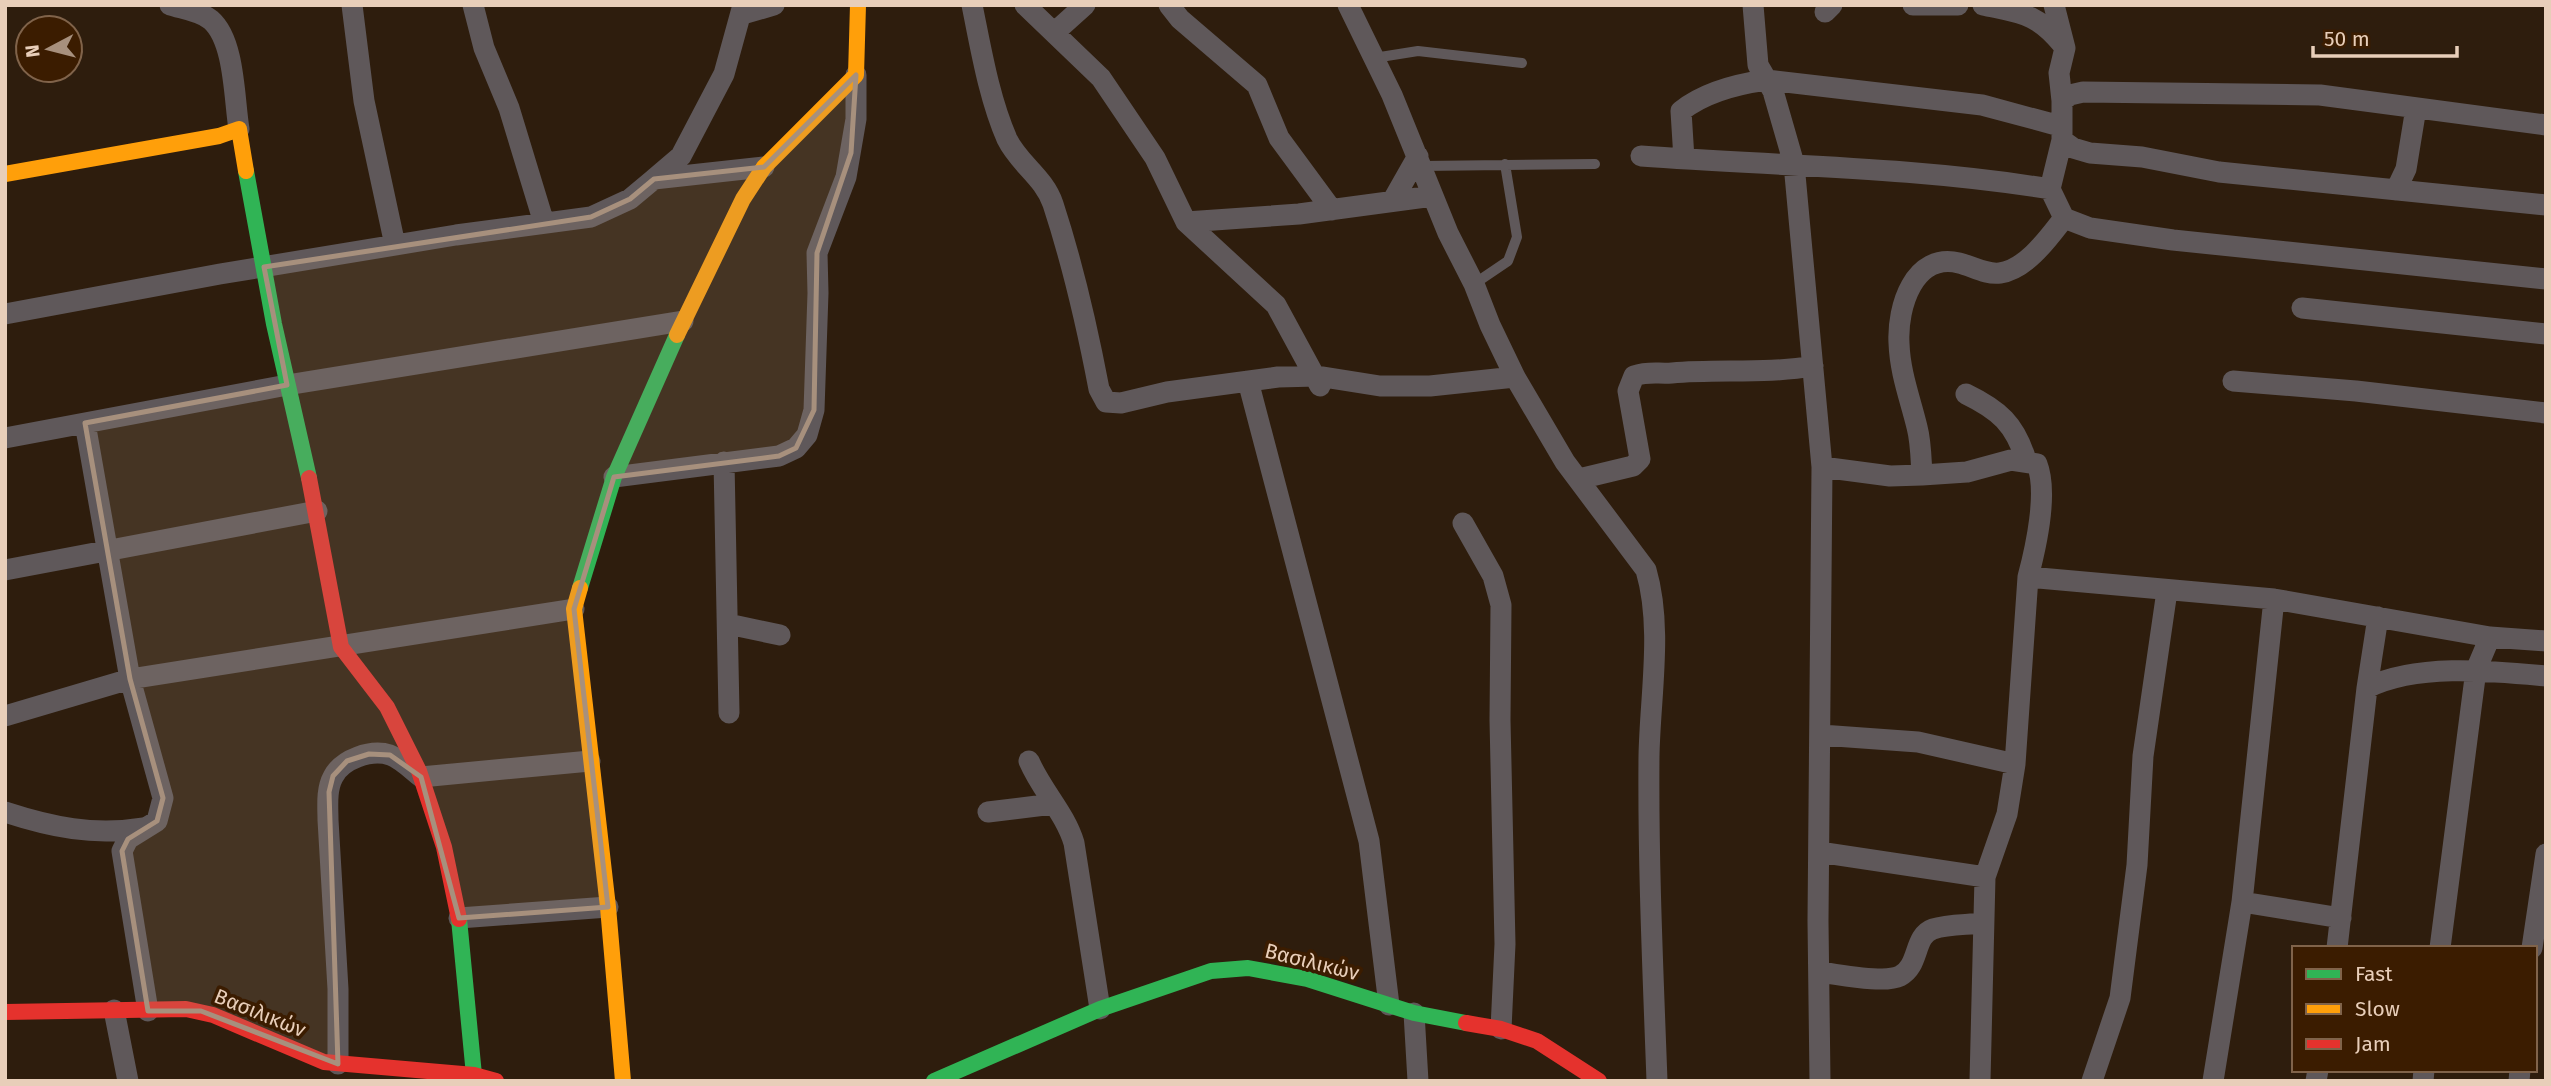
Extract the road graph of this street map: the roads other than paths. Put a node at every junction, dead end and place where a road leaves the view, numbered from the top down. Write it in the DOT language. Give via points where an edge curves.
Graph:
graph roads {
  1 [pos="170,5"];
  2 [pos="352,5"];
  3 [pos="473,5"];
  4 [pos="774,5"];
  5 [pos="858,5"];
  6 [pos="972,5"];
  7 [pos="1025,5"];
  8 [pos="1085,5"];
  9 [pos="1169,5"];
  10 [pos="1348,5"];
  11 [pos="1753,5"];
  12 [pos="1913,5"];
  13 [pos="1958,5"];
  14 [pos="1983,5"];
  15 [pos="2054,5"];
  16 [pos="743,9"];
  17 [pos="1055,32"];
  18 [pos="2065,48"];
  19 [pos="1374,58"];
  20 [pos="1522,62"];
  21 [pos="856,75"];
  22 [pos="1767,80"];
  23 [pos="2062,102"];
  24 [pos="2417,108"];
  25 [pos="2546,125"];
  26 [pos="239,129"];
  27 [pos="2061,133"];
  28 [pos="1641,156"];
  29 [pos="1684,159"];
  30 [pos="1420,161"];
  31 [pos="1505,164"];
  32 [pos="1595,164"];
  33 [pos="1794,164"];
  34 [pos="764,167"];
  35 [pos="5,174"];
  36 [pos="654,179"];
  37 [pos="2050,190"];
  38 [pos="2396,190"];
  39 [pos="1433,196"];
  40 [pos="1393,200"];
  41 [pos="2546,205"];
  42 [pos="1332,211"];
  43 [pos="2064,218"];
  44 [pos="1186,222"];
  45 [pos="544,223"];
  46 [pos="395,245"];
  47 [pos="264,267"];
  48 [pos="2546,279"];
  49 [pos="1474,284"];
  50 [pos="2302,308"];
  51 [pos="5,314"];
  52 [pos="683,321"];
  53 [pos="2546,334"];
  54 [pos="1813,366"];
  55 [pos="1515,377"];
  56 [pos="1248,381"];
  57 [pos="2233,381"];
  58 [pos="1319,384"];
  59 [pos="287,386"];
  60 [pos="1966,394"];
  61 [pos="2546,413"];
  62 [pos="85,423"];
  63 [pos="5,438"];
  64 [pos="2026,460"];
  65 [pos="724,462"];
  66 [pos="1822,467"];
  67 [pos="1922,475"];
  68 [pos="614,477"];
  69 [pos="1579,479"];
  70 [pos="317,511"];
  71 [pos="1463,523"];
  72 [pos="106,552"];
  73 [pos="5,570"];
  74 [pos="2028,577"];
  75 [pos="2167,591"];
  76 [pos="2274,599"];
  77 [pos="573,609"];
  78 [pos="2378,617"];
  79 [pos="728,624"];
  80 [pos="780,635"];
  81 [pos="2490,637"];
  82 [pos="2546,641"];
  83 [pos="341,647"];
  84 [pos="2476,670"];
  85 [pos="2546,676"];
  86 [pos="130,679"];
  87 [pos="2367,688"];
  88 [pos="729,713"];
  89 [pos="5,716"];
  90 [pos="1821,735"];
  91 [pos="590,761"];
  92 [pos="1029,761"];
  93 [pos="2015,764"];
  94 [pos="421,777"];
  95 [pos="1053,804"];
  96 [pos="5,812"];
  97 [pos="988,812"];
  98 [pos="144,827"];
  99 [pos="1819,852"];
  100 [pos="2546,854"];
  101 [pos="1985,877"];
  102 [pos="2242,902"];
  103 [pos="608,907"];
  104 [pos="459,918"];
  105 [pos="2341,918"];
  106 [pos="1982,923"];
  107 [pos="2337,946"];
  108 [pos="2440,946"];
  109 [pos="2532,946"];
  110 [pos="1819,972"];
  111 [pos="1389,1005"];
  112 [pos="1100,1009"];
  113 [pos="114,1010"];
  114 [pos="148,1011"];
  115 [pos="5,1012"];
  116 [pos="1414,1013"];
  117 [pos="1501,1030"];
  118 [pos="329,1069"];
  119 [pos="474,1075"];
  120 [pos="128,1081"];
  121 [pos="496,1081"];
  122 [pos="623,1081"];
  123 [pos="934,1081"];
  124 [pos="1418,1081"];
  125 [pos="1599,1081"];
  126 [pos="1657,1081"];
  127 [pos="1820,1081"];
  128 [pos="1980,1081"];
  129 [pos="2092,1081"];
  130 [pos="2213,1081"];
  1 -- 26 [label="street" via="198,13 219,31 229,56"];
  2 -- 46 [label="street" via="364,101"];
  3 -- 45 [label="street"];
  4 -- 16 [label="street"];
  5 -- 21 [label="street"];
  6 -- 56 [label="street" via="1008,140 1052,201 1082,298 1099,389 1106,401 1121,404 1167,392"];
  7 -- 17 [label="street"];
  8 -- 17 [label="street"];
  9 -- 42 [label="street" via="1257,85 1279,138"];
  10 -- 19 [label="street"];
  11 -- 22 [label="street" via="1754,47"];
  12 -- 13 [label="street"];
  14 -- 18 [label="street" via="2034,18 2047,25"];
  15 -- 18 [label="street"];
  16 -- 36 [label="street" via="724,74 681,156"];
  17 -- 44 [label="street" via="1101,78 1128,117 1171,186"];
  18 -- 23 [label="street" via="2059,73"];
  19 -- 20 [label="lane" via="1418,51"];
  19 -- 30 [label="street"];
  21 -- 34 [label="street"];
  21 -- 65 [label="street" via="849,165 817,253 814,410 807,435 796,448 779,456"];
  22 -- 27 [label="street" via="1982,105"];
  22 -- 29 [label="street" via="1741,84 1692,102 1681,111"];
  22 -- 33 [label="street"];
  23 -- 24 [label="street" via="2070,95 2110,90 2320,95"];
  23 -- 27 [label="street"];
  24 -- 25 [label="street"];
  24 -- 38 [label="street" via="2406,169"];
  26 -- 35 [label="street"];
  26 -- 47 [label="street"];
  27 -- 37 [label="street"];
  27 -- 38 [label="street" via="2073,148 2090,153 2142,157 2219,173"];
  28 -- 29 [label="street"];
  29 -- 33 [label="street"];
  30 -- 31 [label="lane"];
  30 -- 39 [label="street"];
  30 -- 40 [label="street"];
  31 -- 32 [label="lane"];
  31 -- 49 [label="lane" via="1517,237 1508,261"];
  33 -- 37 [label="street" via="2000,180"];
  33 -- 54 [label="street"];
  34 -- 36 [label="street"];
  34 -- 52 [label="street" via="743,199"];
  36 -- 45 [label="street" via="630,199 591,217"];
  37 -- 43 [label="street"];
  38 -- 41 [label="street"];
  39 -- 40 [label="street"];
  39 -- 49 [label="street"];
  40 -- 42 [label="street"];
  42 -- 44 [label="street"];
  43 -- 48 [label="street" via="2090,228 2173,240"];
  43 -- 67 [label="street" via="2044,245 2010,270 1987,272 1940,260 1924,267 1913,285 1901,307 1899,342 1903,384 1918,430"];
  44 -- 58 [label="street" via="1276,305"];
  45 -- 46 [label="street"];
  46 -- 47 [label="street"];
  47 -- 51 [label="street"];
  47 -- 59 [label="street"];
  49 -- 55 [label="street"];
  50 -- 53 [label="street"];
  52 -- 59 [label="street"];
  52 -- 68 [label="street"];
  54 -- 66 [label="street"];
  54 -- 69 [label="street" via="1786,371 1650,371 1634,376 1628,391 1640,458 1633,466"];
  55 -- 58 [label="street" via="1441,385"];
  55 -- 69 [label="street"];
  56 -- 58 [label="street"];
  56 -- 111 [label="street" via="1369,841"];
  57 -- 61 [label="street"];
  59 -- 62 [label="street"];
  59 -- 70 [label="street"];
  60 -- 64 [label="street" via="1995,408 2020,440"];
  62 -- 63 [label="street"];
  62 -- 72 [label="street"];
  64 -- 67 [label="street" via="1968,472"];
  64 -- 74 [label="street" via="2037,464 2041,476 2037,538"];
  65 -- 68 [label="street"];
  65 -- 79 [label="street"];
  66 -- 67 [label="street" via="1890,476"];
  66 -- 90 [label="street"];
  68 -- 77 [label="street"];
  69 -- 126 [label="street" via="1646,570 1651,588 1648,853"];
  70 -- 72 [label="street"];
  70 -- 83 [label="street"];
  71 -- 117 [label="street" via="1493,576 1501,605 1505,944"];
  72 -- 73 [label="street"];
  72 -- 86 [label="street"];
  74 -- 75 [label="street"];
  74 -- 93 [label="street"];
  75 -- 76 [label="street"];
  75 -- 129 [label="street" via="2143,756 2137,865 2120,998"];
  76 -- 78 [label="street"];
  76 -- 102 [label="street"];
  77 -- 83 [label="street"];
  77 -- 91 [label="street"];
  78 -- 81 [label="street"];
  78 -- 87 [label="street"];
  79 -- 80 [label="street"];
  79 -- 88 [label="street"];
  81 -- 82 [label="street"];
  81 -- 84 [label="street"];
  83 -- 86 [label="street"];
  83 -- 94 [label="street" via="387,707"];
  84 -- 85 [label="street"];
  84 -- 87 [label="street" via="2384,680"];
  84 -- 108 [label="street"];
  86 -- 89 [label="street"];
  86 -- 98 [label="street" via="163,798 157,821"];
  87 -- 105 [label="street"];
  90 -- 93 [label="street" via="1918,742"];
  90 -- 99 [label="street"];
  91 -- 94 [label="street"];
  91 -- 103 [label="street"];
  92 -- 95 [label="street"];
  93 -- 101 [label="street" via="2007,814"];
  94 -- 104 [label="street" via="444,847"];
  94 -- 118 [label="street" via="390,755 369,754 347,761 333,776 328,820 338,989"];
  95 -- 97 [label="street"];
  95 -- 112 [label="street" via="1069,825 1074,842"];
  96 -- 98 [label="street" via="88,831 113,833"];
  98 -- 114 [label="street" via="128,839 122,851"];
  99 -- 101 [label="street"];
  99 -- 110 [label="street"];
  100 -- 109 [label="street"];
  101 -- 106 [label="street"];
  102 -- 105 [label="street"];
  102 -- 130 [label="street"];
  103 -- 104 [label="street"];
  103 -- 122 [label="street"];
  104 -- 119 [label="street"];
  105 -- 107 [label="street"];
  106 -- 110 [label="street" via="1933,929 1922,936 1911,967 1890,979"];
  106 -- 128 [label="street"];
  110 -- 127 [label="street"];
  111 -- 112 [label="street, Βασιλικών" via="1279,972 1248,968 1211,971"];
  111 -- 116 [label="street, Βασιλικών"];
  112 -- 123 [label="street, Βασιλικών"];
  113 -- 114 [label="street, Βασιλικών"];
  113 -- 115 [label="street, Βασιλικών"];
  113 -- 120 [label="street"];
  114 -- 118 [label="street, Βασιλικών" via="201,1011"];
  116 -- 117 [label="street, Βασιλικών"];
  116 -- 124 [label="street"];
  117 -- 125 [label="street, Βασιλικών" via="1536,1041"];
  118 -- 119 [label="street, Βασιλικών"];
  119 -- 121 [label="street, Βασιλικών"];
}
